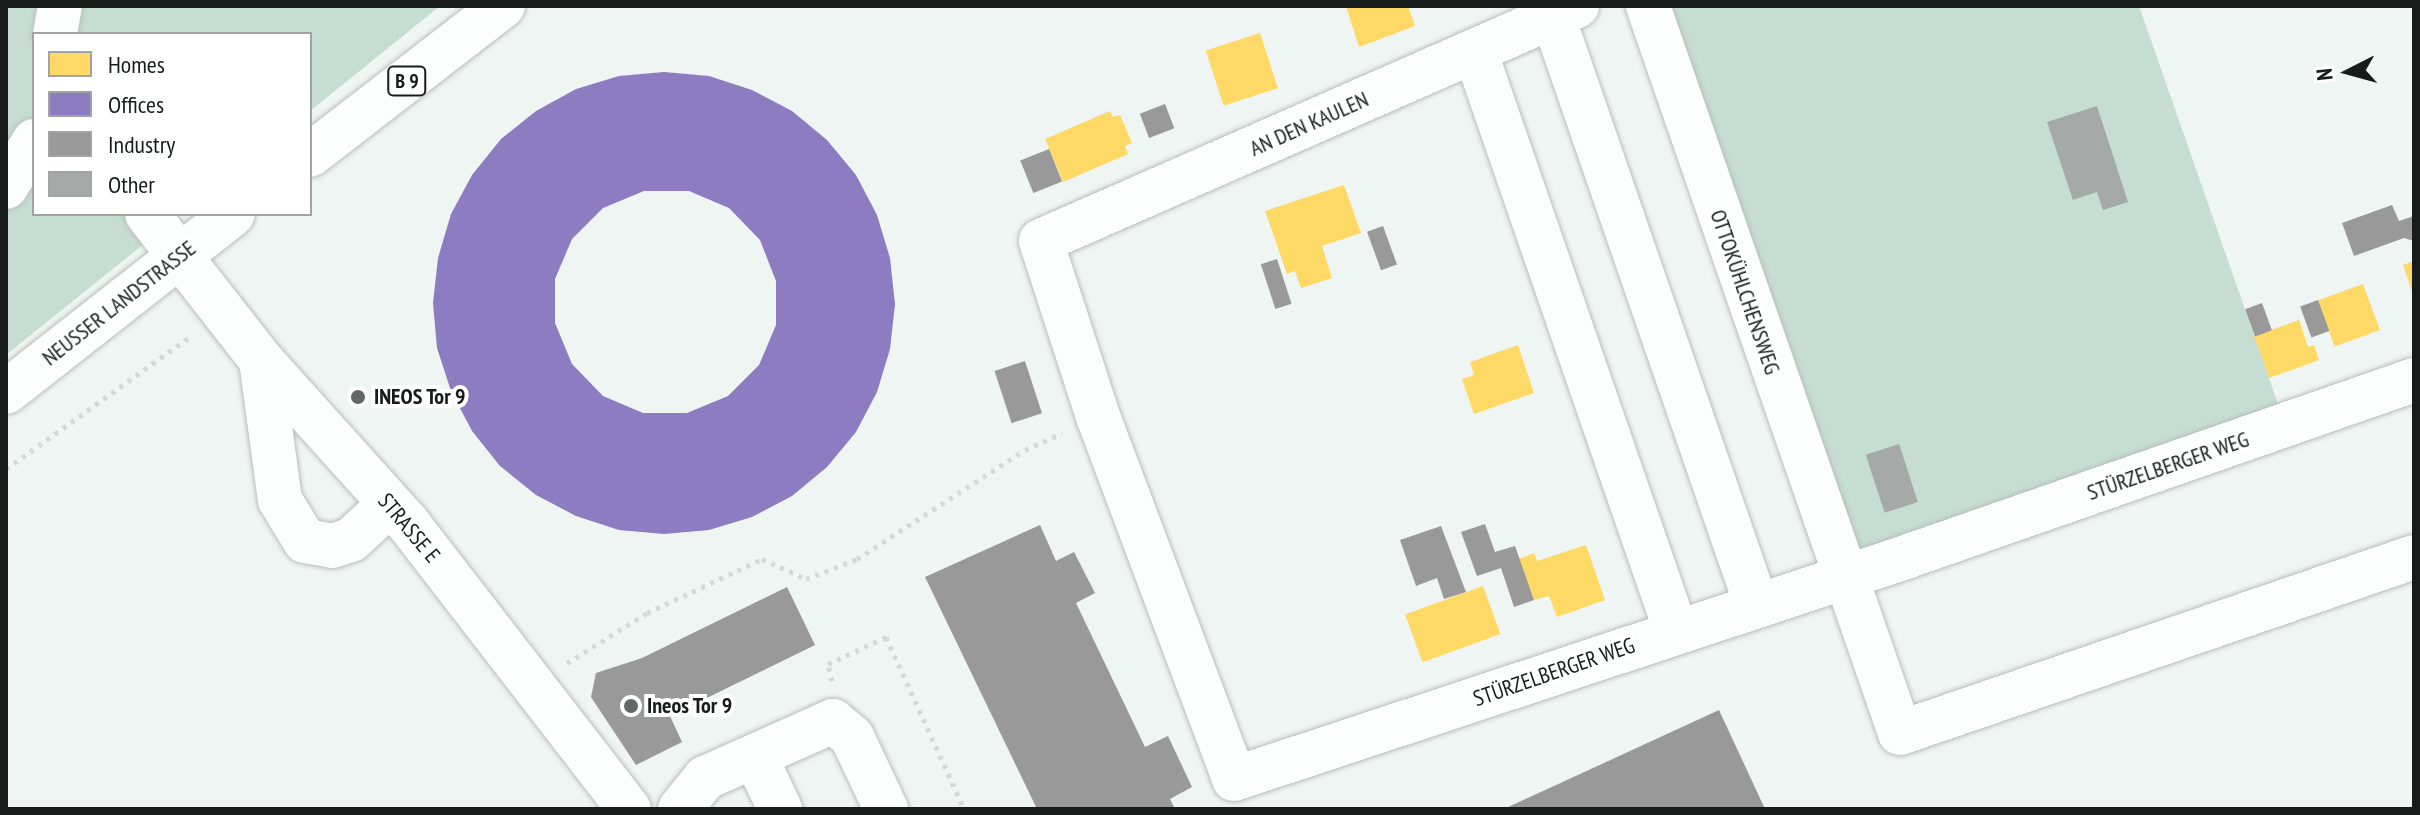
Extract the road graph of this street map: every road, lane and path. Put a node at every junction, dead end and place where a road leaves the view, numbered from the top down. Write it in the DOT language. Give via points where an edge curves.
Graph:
graph roads {
  1 [pos="60,6"];
  2 [pos="503,6"];
  3 [pos="1648,6"];
  4 [pos="1565,12"];
  5 [pos="55,32"];
  6 [pos="1475,51"];
  7 [pos="32,144"];
  8 [pos="312,153"];
  9 [pos="6,187"];
  10 [pos="149,216"];
  11 [pos="230,216"];
  12 [pos="1041,241"];
  13 [pos="180,255"];
  14 [pos="224,310"];
  15 [pos="261,360"];
  16 [pos="2414,380"];
  17 [pos="6,392"];
  18 [pos="1052,437"];
  19 [pos="6,469"];
  20 [pos="390,504"];
  21 [pos="2414,557"];
  22 [pos="1843,577"];
  23 [pos="1756,604"];
  24 [pos="1676,631"];
  25 [pos="532,684"];
  26 [pos="843,729"];
  27 [pos="755,756"];
  28 [pos="629,809"];
  29 [pos="680,809"];
  30 [pos="780,809"];
  31 [pos="886,809"];
  32 [pos="964,809"];
  1 -- 5 [label="street"];
  2 -- 8 [label="street, B 9"];
  3 -- 22 [label="street, OTTOKÜHLCHENSWEG"];
  4 -- 6 [label="street, AN DEN KAULEN"];
  4 -- 23 [label="street"];
  6 -- 12 [label="street, AN DEN KAULEN"];
  6 -- 24 [label="street"];
  7 -- 9 [label="street"];
  10 -- 13 [label="street, STRASSE E"];
  11 -- 13 [label="street, NEUSSER LANDSTRASSE"];
  12 -- 24 [label="street, STÜRZELBERGER WEG" via="1099,419 1234,779"];
  13 -- 14 [label="street, STRASSE E"];
  13 -- 17 [label="street, NEUSSER LANDSTRASSE"];
  14 -- 15 [label="street, STRASSE E"];
  14 -- 19 [label="path"];
  15 -- 20 [label="street, STRASSE E"];
  15 -- 20 [label="street" via="280,500 305,541 332,546 351,540"];
  16 -- 22 [label="street, STÜRZELBERGER WEG"];
  18 -- 25 [label="path" via="857,559 806,579 762,559 647,613"];
  20 -- 25 [label="street, STRASSE E"];
  21 -- 22 [label="street, OTTOKÜHLCHENSWEG" via="1900,733"];
  22 -- 23 [label="street, STÜRZELBERGER WEG"];
  23 -- 24 [label="street, STÜRZELBERGER WEG"];
  25 -- 28 [label="street, STRASSE E"];
  26 -- 27 [label="street" via="833,721"];
  26 -- 31 [label="street" via="852,737"];
  26 -- 32 [label="path" via="828,664 886,637"];
  27 -- 29 [label="street" via="705,778"];
  27 -- 30 [label="street"];
}
